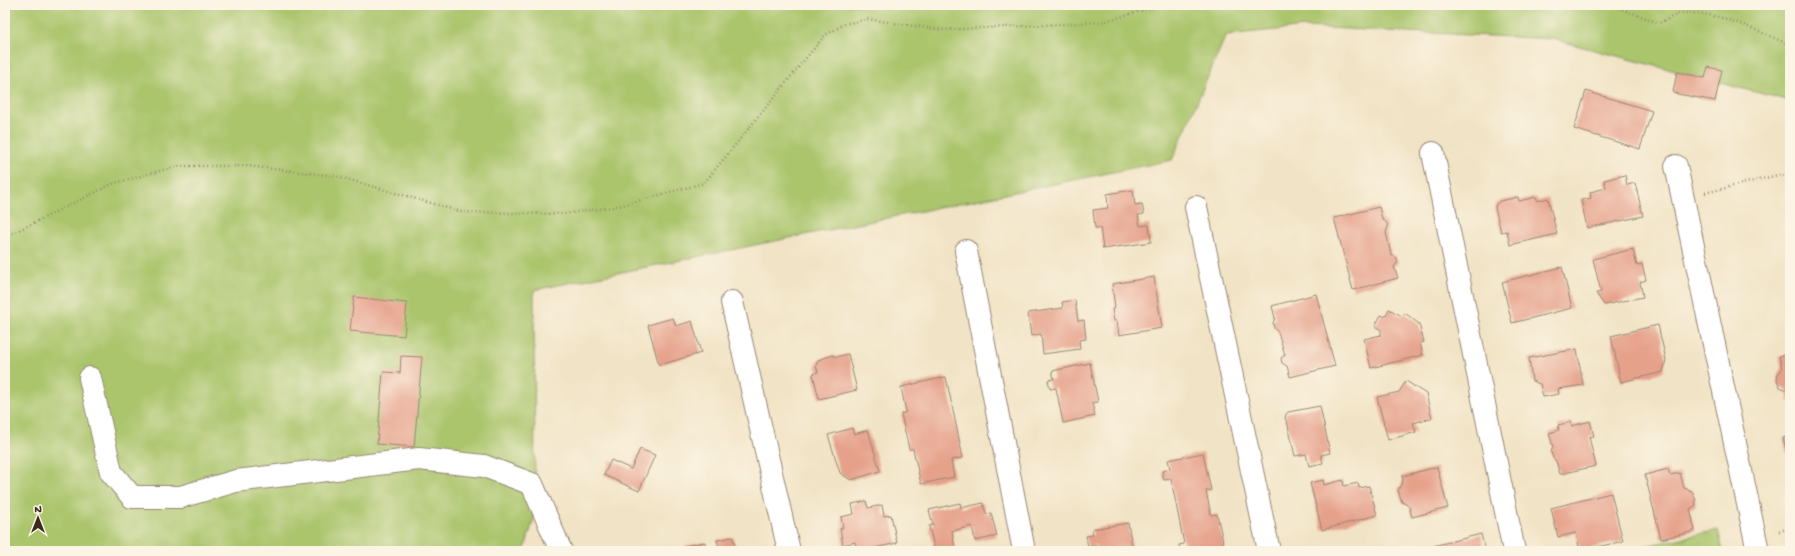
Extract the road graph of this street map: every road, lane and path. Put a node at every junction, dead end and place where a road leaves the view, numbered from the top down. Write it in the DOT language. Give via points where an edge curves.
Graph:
graph roads {
  1 [pos="1162,5"];
  2 [pos="1611,5"];
  3 [pos="1790,45"];
  4 [pos="1434,153"];
  5 [pos="1676,166"];
  6 [pos="1790,176"];
  7 [pos="1683,198"];
  8 [pos="1196,206"];
  9 [pos="5,237"];
  10 [pos="966,251"];
  11 [pos="732,302"];
  12 [pos="90,378"];
  13 [pos="561,551"];
  14 [pos="789,551"];
  15 [pos="1024,551"];
  16 [pos="1268,551"];
  17 [pos="1514,551"];
  18 [pos="1758,551"];
  1 -- 9 [label="path" via="1102,22 942,30 867,18 845,24 825,35 704,183 619,206 564,214 462,212 336,176 247,166 178,166 112,184"];
  2 -- 3 [label="path" via="1659,23 1684,13 1737,22"];
  4 -- 17 [label="street"];
  5 -- 7 [label="street"];
  6 -- 7 [label="path" via="1778,175"];
  7 -- 18 [label="street"];
  8 -- 16 [label="street"];
  10 -- 15 [label="street"];
  11 -- 14 [label="street"];
  12 -- 13 [label="street" via="111,472 132,497 180,497 236,481 419,459 484,466 532,484"];
}
